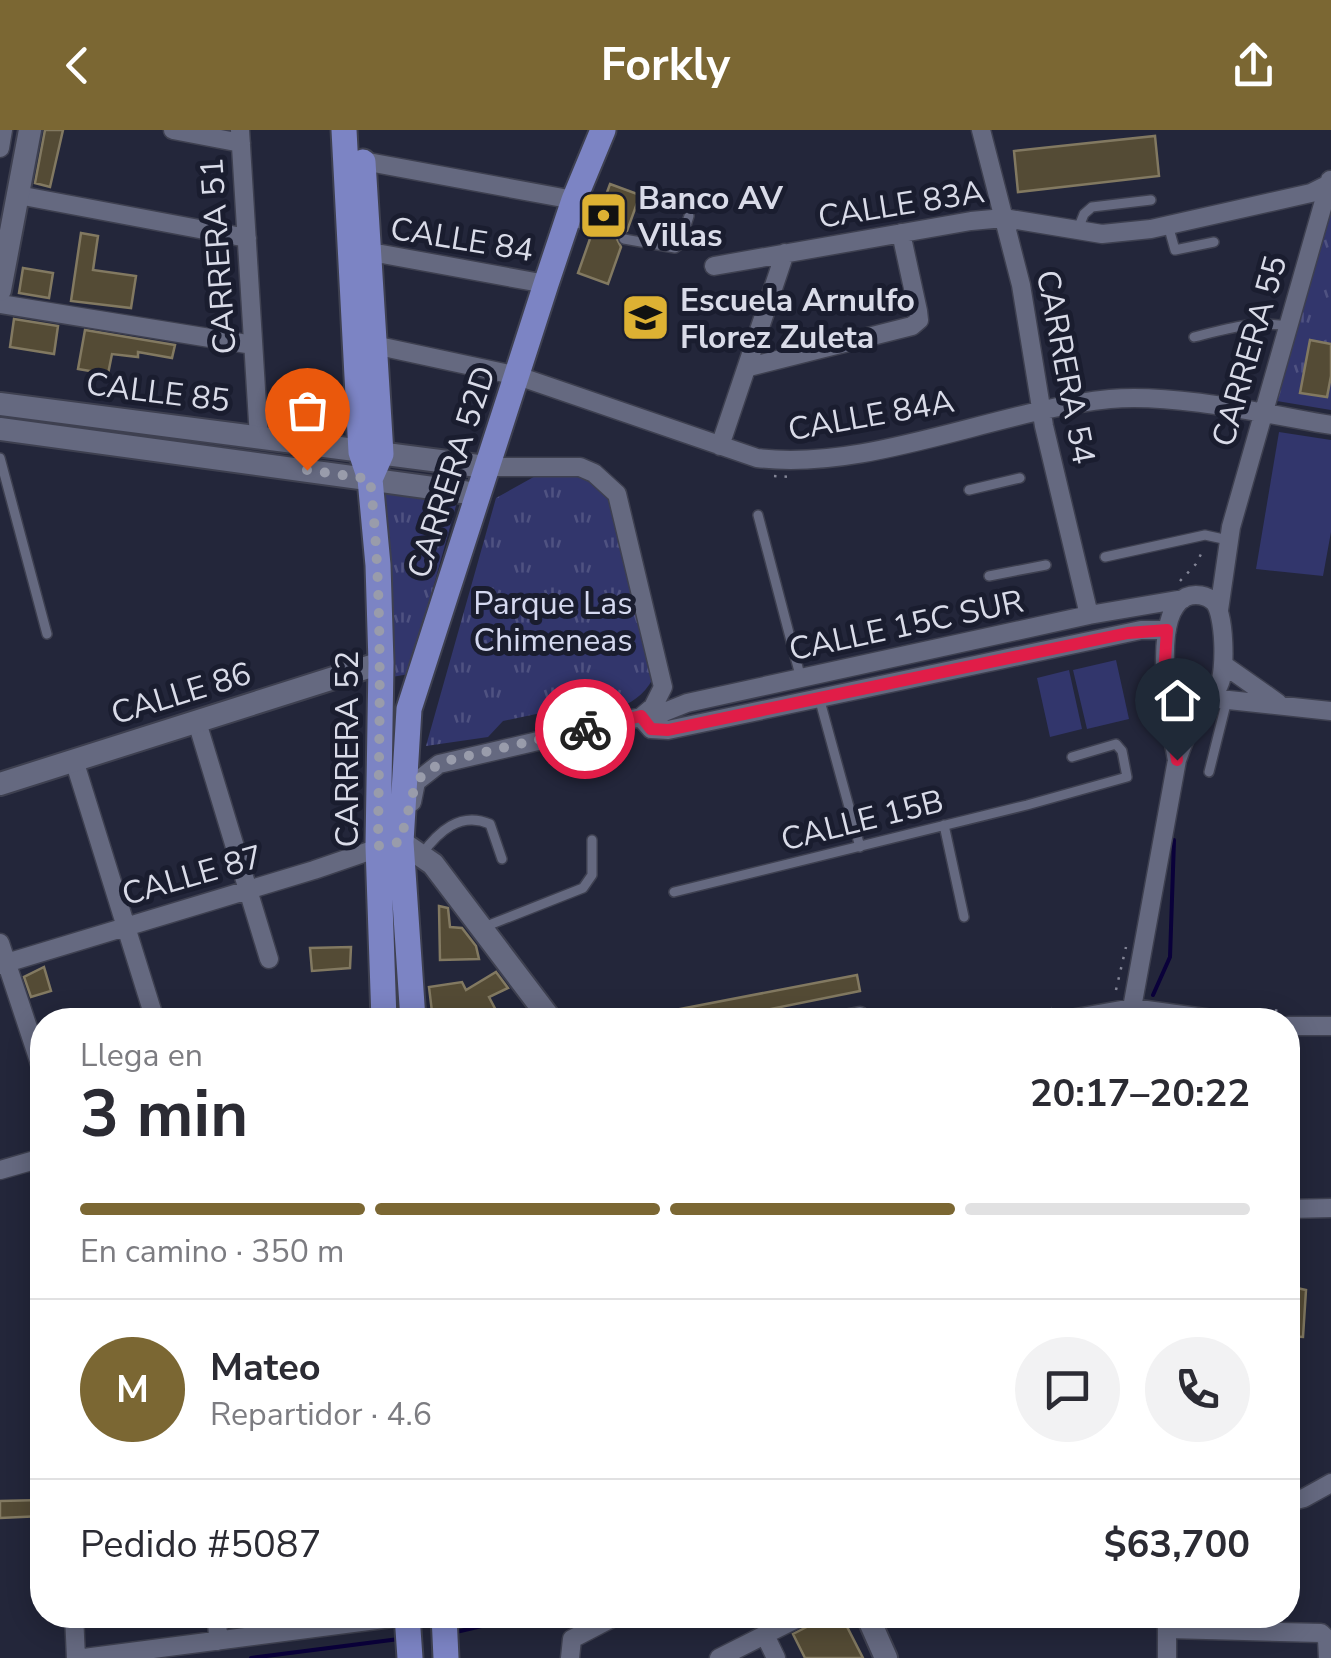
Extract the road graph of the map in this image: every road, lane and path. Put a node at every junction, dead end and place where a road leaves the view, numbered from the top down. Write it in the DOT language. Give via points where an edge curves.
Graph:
graph roads {
  1 [pos="3,130"];
  2 [pos="30,130"];
  3 [pos="173,130"];
  4 [pos="344,130"];
  5 [pos="361,130"];
  6 [pos="603,130"];
  7 [pos="980,130"];
  8 [pos="240,136"];
  9 [pos="0,148"];
  10 [pos="363,161"];
  11 [pos="1330,181"];
  12 [pos="18,195"];
  13 [pos="1152,200"];
  14 [pos="571,210"];
  15 [pos="689,216"];
  16 [pos="1004,218"];
  17 [pos="1168,225"];
  18 [pos="594,228"];
  19 [pos="1077,232"];
  20 [pos="901,233"];
  21 [pos="247,238"];
  22 [pos="624,239"];
  23 [pos="1214,242"];
  24 [pos="1174,250"];
  25 [pos="785,253"];
  26 [pos="368,254"];
  27 [pos="1161,254"];
  28 [pos="714,266"];
  29 [pos="546,284"];
  30 [pos="0,290"];
  31 [pos="0,304"];
  32 [pos="1288,326"];
  33 [pos="1194,337"];
  34 [pos="253,345"];
  35 [pos="374,345"];
  36 [pos="748,367"];
  37 [pos="518,376"];
  38 [pos="0,404"];
  39 [pos="1042,411"];
  40 [pos="1262,413"];
  41 [pos="1331,424"];
  42 [pos="0,429"];
  43 [pos="260,438"];
  44 [pos="720,446"];
  45 [pos="371,453"];
  46 [pos="0,460"];
  47 [pos="486,467"];
  48 [pos="805,474"];
  49 [pos="770,476"];
  50 [pos="1020,478"];
  51 [pos="370,479"];
  52 [pos="969,490"];
  53 [pos="477,494"];
  54 [pos="758,515"];
  55 [pos="1228,541"];
  56 [pos="1105,558"];
  57 [pos="1046,565"];
  58 [pos="989,576"];
  59 [pos="1186,597"];
  60 [pos="1219,610"];
  61 [pos="1089,615"];
  62 [pos="1167,630"];
  63 [pos="47,634"];
  64 [pos="381,663"];
  65 [pos="1224,665"];
  66 [pos="800,678"];
  67 [pos="662,688"];
  68 [pos="1170,696"];
  69 [pos="1214,700"];
  70 [pos="820,701"];
  71 [pos="687,704"];
  72 [pos="1283,706"];
  73 [pos="1331,711"];
  74 [pos="197,722"];
  75 [pos="646,723"];
  76 [pos="1072,757"];
  77 [pos="74,760"];
  78 [pos="1177,760"];
  79 [pos="1210,772"];
  80 [pos="0,784"];
  81 [pos="944,825"];
  82 [pos="592,840"];
  83 [pos="860,847"];
  84 [pos="400,848"];
  85 [pos="502,859"];
  86 [pos="248,890"];
  87 [pos="674,892"];
  88 [pos="964,917"];
  89 [pos="125,926"];
  90 [pos="483,928"];
  91 [pos="0,944"];
  92 [pos="1126,949"];
  93 [pos="269,959"];
  94 [pos="3,964"];
  95 [pos="1116,990"];
  96 [pos="151,1008"];
  97 [pos="385,1008"];
  98 [pos="412,1008"];
  99 [pos="542,1008"];
  100 [pos="1129,1008"];
  101 [pos="1300,1020"];
  102 [pos="1331,1026"];
  103 [pos="30,1037"];
  104 [pos="30,1161"];
  105 [pos="0,1170"];
  106 [pos="1331,1208"];
  107 [pos="1300,1209"];
  108 [pos="1331,1484"];
  109 [pos="1300,1499"];
  110 [pos="75,1628"];
  111 [pos="218,1628"];
  112 [pos="316,1628"];
  113 [pos="408,1628"];
  114 [pos="445,1628"];
  115 [pos="591,1628"];
  116 [pos="778,1628"];
  117 [pos="872,1628"];
  118 [pos="1168,1628"];
  119 [pos="1240,1628"];
  120 [pos="764,1635"];
  121 [pos="218,1641"];
  122 [pos="570,1651"];
  123 [pos="76,1658"];
  124 [pos="84,1658"];
  125 [pos="410,1658"];
  126 [pos="446,1658"];
  127 [pos="719,1658"];
  128 [pos="776,1658"];
  129 [pos="886,1658"];
  130 [pos="1167,1658"];
  131 [pos="1328,1658"];
  1 -- 9 [label="street"];
  2 -- 12 [label="main road"];
  3 -- 8 [label="street"];
  4 -- 45 [label="main road, CARRERA 52"];
  5 -- 10 [label="main road, CARRERA 52"];
  6 -- 14 [label="main road, CARRERA 52D"];
  7 -- 16 [label="street, CARRERA 54"];
  8 -- 21 [label="street, CARRERA 51"];
  10 -- 14 [label="street"];
  10 -- 26 [label="main road, CARRERA 52"];
  11 -- 17 [label="street, CALLE 83A" via="1311,192"];
  11 -- 32 [label="street, CARRERA 55"];
  12 -- 21 [label="street"];
  12 -- 30 [label="main road"];
  13 -- 19 [label="lane" via="1092,208"];
  14 -- 18 [label="lane"];
  14 -- 29 [label="main road, CARRERA 52D"];
  15 -- 22 [label="lane" via="674,248"];
  16 -- 19 [label="street, CALLE 83A"];
  16 -- 20 [label="street, CALLE 83A"];
  16 -- 39 [label="street, CARRERA 54"];
  17 -- 19 [label="street, CALLE 83A"];
  17 -- 24 [label="lane"];
  20 -- 25 [label="street, CALLE 83A"];
  20 -- 36 [label="street" via="918,311 912,326"];
  21 -- 34 [label="street, CARRERA 51"];
  23 -- 24 [label="lane"];
  24 -- 27 [label="lane"];
  25 -- 28 [label="street, CALLE 83A"];
  25 -- 36 [label="street"];
  26 -- 29 [label="street, CALLE 84"];
  26 -- 35 [label="main road, CARRERA 52"];
  29 -- 37 [label="main road, CARRERA 52D"];
  31 -- 34 [label="street"];
  32 -- 33 [label="lane" via="1268,322"];
  32 -- 40 [label="street, CARRERA 55"];
  34 -- 43 [label="street, CARRERA 51"];
  35 -- 37 [label="street, CALLE 84A"];
  35 -- 45 [label="main road, CARRERA 52"];
  36 -- 44 [label="street"];
  37 -- 44 [label="street, CALLE 84A"];
  37 -- 47 [label="main road, CARRERA 52D"];
  38 -- 43 [label="main road, CALLE 85"];
  39 -- 40 [label="street, CALLE 84A" via="1157,399"];
  39 -- 44 [label="street, CALLE 84A" via="794,463"];
  39 -- 61 [label="street, CARRERA 54"];
  40 -- 41 [label="street, CALLE 84A"];
  40 -- 55 [label="street, CARRERA 55"];
  42 -- 51 [label="main road, CALLE 85"];
  43 -- 45 [label="main road, CALLE 85"];
  45 -- 47 [label="main road, CALLE 85"];
  45 -- 51 [label="main road, CARRERA 52"];
  46 -- 63 [label="lane"];
  47 -- 53 [label="main road, CARRERA 52D"];
  47 -- 67 [label="street" via="580,468 617,494"];
  48 -- 49 [label="path"];
  50 -- 52 [label="lane"];
  51 -- 53 [label="main road, CALLE 85"];
  51 -- 64 [label="main road, CARRERA 52"];
  53 -- 84 [label="main road, CARRERA 52D" via="408,709"];
  54 -- 66 [label="lane"];
  55 -- 56 [label="lane" via="1205,535"];
  55 -- 59 [label="street, CARRERA 55" via="1205,582"];
  55 -- 60 [label="street, CARRERA 55"];
  57 -- 58 [label="lane"];
  59 -- 60 [label="street" via="1206,596"];
  59 -- 61 [label="street, CALLE 15C SUR"];
  59 -- 62 [label="street, CARRERA 55"];
  60 -- 65 [label="street, CARRERA 55"];
  61 -- 66 [label="street, CALLE 15C SUR"];
  62 -- 68 [label="street" via="1164,676"];
  62 -- 70 [label="street, CALLE 15C SUR"];
  64 -- 74 [label="main road, CALLE 86"];
  64 -- 84 [label="main road, CARRERA 52"];
  65 -- 69 [label="street"];
  65 -- 72 [label="street"];
  66 -- 71 [label="street, CALLE 15C SUR"];
  67 -- 71 [label="street"];
  67 -- 75 [label="street"];
  68 -- 69 [label="street"];
  68 -- 78 [label="street"];
  69 -- 72 [label="street"];
  69 -- 78 [label="street" via="1188,730"];
  69 -- 79 [label="lane"];
  70 -- 75 [label="street, CALLE 15C SUR" via="668,730"];
  70 -- 83 [label="lane"];
  71 -- 75 [label="street, CALLE 15C SUR"];
  72 -- 73 [label="street"];
  74 -- 77 [label="main road, CALLE 86"];
  74 -- 86 [label="street"];
  75 -- 84 [label="street, CALLE 15C SUR" via="439,764 416,782"];
  76 -- 81 [label="lane, CALLE 15B" via="1116,744 1128,773"];
  77 -- 80 [label="main road, CALLE 86"];
  77 -- 89 [label="street"];
  78 -- 100 [label="street"];
  81 -- 83 [label="lane, CALLE 15B"];
  81 -- 88 [label="lane"];
  82 -- 90 [label="lane" via="592,875 583,888"];
  83 -- 87 [label="lane, CALLE 15B"];
  84 -- 85 [label="lane" via="476,820 490,824"];
  84 -- 86 [label="street, CALLE 87"];
  84 -- 90 [label="main road" via="432,864"];
  84 -- 97 [label="main road, CARRERA 52"];
  84 -- 98 [label="main road, CARRERA 52"];
  86 -- 89 [label="street, CALLE 87"];
  86 -- 93 [label="street"];
  89 -- 94 [label="street, CALLE 87"];
  89 -- 96 [label="street"];
  90 -- 99 [label="main road"];
  91 -- 94 [label="street"];
  92 -- 95 [label="path"];
  94 -- 103 [label="street"];
  101 -- 102 [label="street"];
  104 -- 105 [label="street"];
  106 -- 107 [label="street"];
  108 -- 109 [label="street"];
  110 -- 123 [label="street"];
  111 -- 121 [label="street"];
  112 -- 121 [label="street"];
  113 -- 125 [label="main road"];
  114 -- 126 [label="main road"];
  115 -- 122 [label="street"];
  116 -- 120 [label="street"];
  117 -- 129 [label="main road"];
  118 -- 130 [label="street"];
  119 -- 131 [label="street" via="1325,1635"];
  120 -- 127 [label="street"];
  120 -- 128 [label="street"];
  121 -- 124 [label="street"];
}
